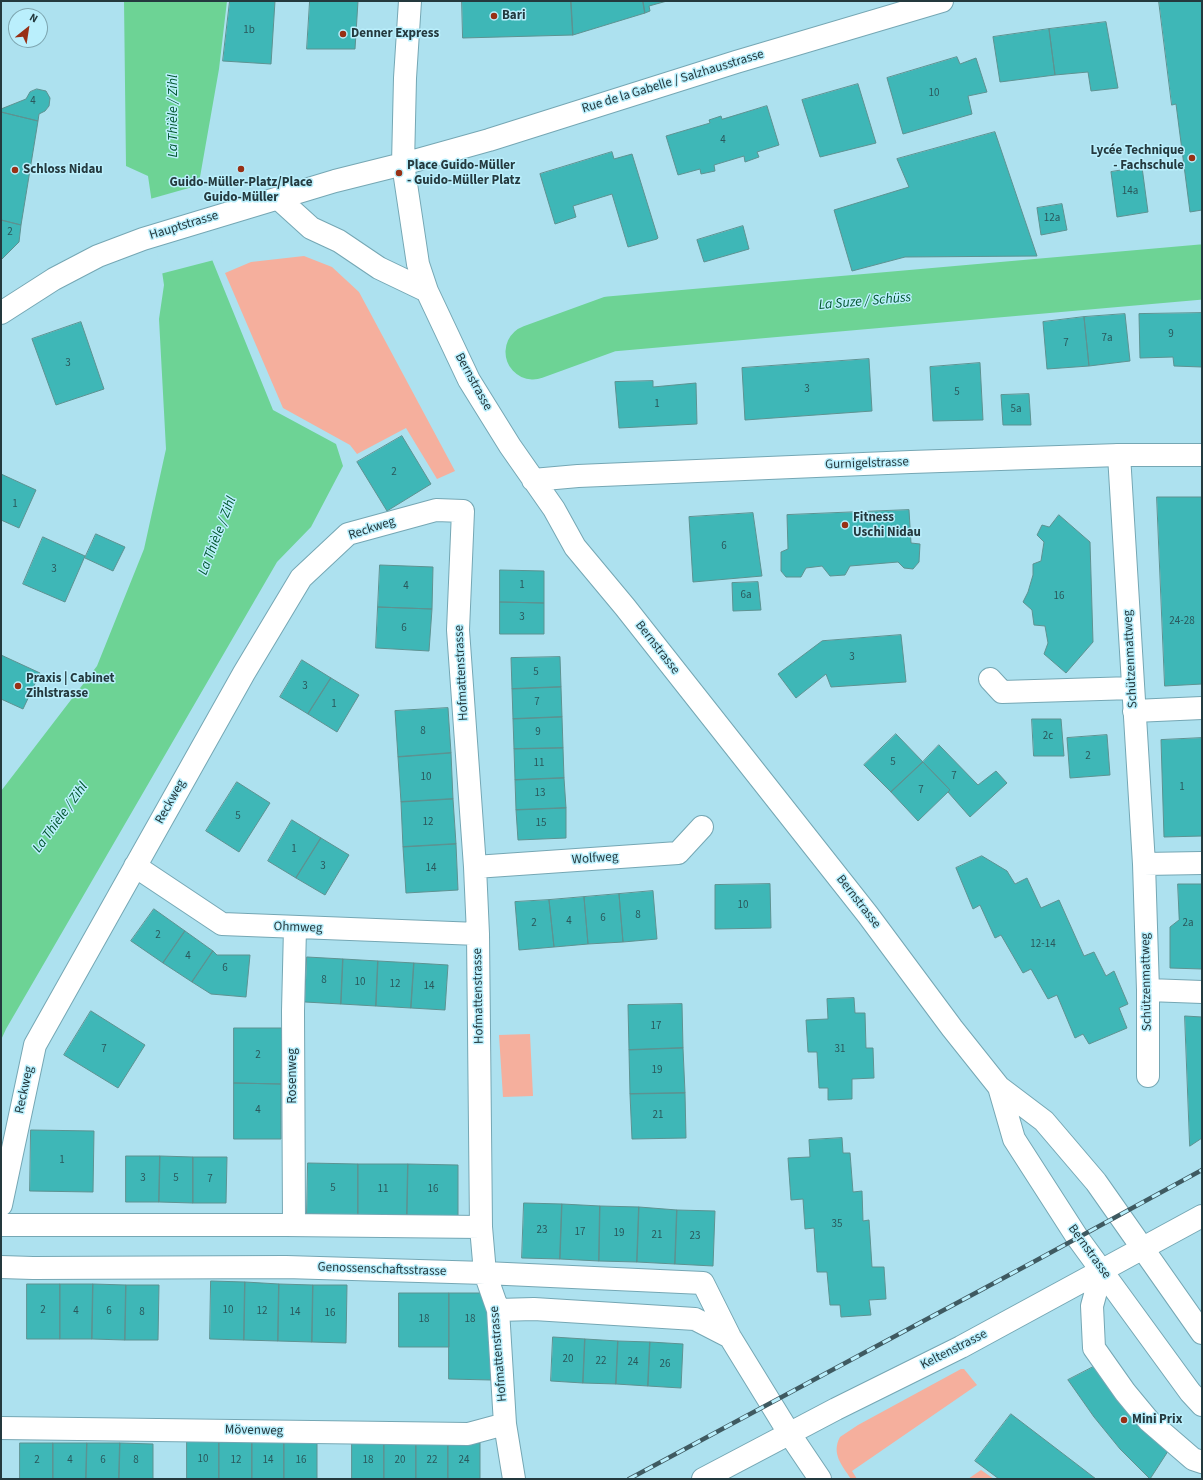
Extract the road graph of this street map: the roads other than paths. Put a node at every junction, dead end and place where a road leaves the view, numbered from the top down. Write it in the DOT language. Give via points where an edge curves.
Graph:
graph roads {
  1 [pos="410,1"];
  2 [pos="942,1"];
  3 [pos="404,164"];
  4 [pos="279,199"];
  5 [pos="427,291"];
  6 [pos="1,313"];
  7 [pos="1119,455"];
  8 [pos="1202,455"];
  9 [pos="533,480"];
  10 [pos="463,511"];
  11 [pos="990,678"];
  12 [pos="1133,688"];
  13 [pos="1202,708"];
  14 [pos="1134,711"];
  15 [pos="702,827"];
  16 [pos="1202,863"];
  17 [pos="1144,864"];
  18 [pos="135,866"];
  19 [pos="475,866"];
  20 [pos="295,928"];
  21 [pos="478,934"];
  22 [pos="1148,990"];
  23 [pos="1202,992"];
  24 [pos="1148,1076"];
  25 [pos="999,1086"];
  26 [pos="1,1205"];
  27 [pos="1202,1216"];
  28 [pos="1,1225"];
  29 [pos="294,1225"];
  30 [pos="481,1227"];
  31 [pos="1142,1248"];
  32 [pos="1,1266"];
  33 [pos="1102,1269"];
  34 [pos="485,1273"];
  35 [pos="498,1310"];
  36 [pos="1202,1333"];
  37 [pos="730,1337"];
  38 [pos="1202,1405"];
  39 [pos="505,1424"];
  40 [pos="1,1428"];
  41 [pos="789,1433"];
  42 [pos="1202,1462"];
  43 [pos="514,1479"];
  44 [pos="703,1479"];
  45 [pos="820,1479"];
  1 -- 3 [label="street, Bernstrasse" via="405,78"];
  2 -- 3 [label="street, Rue de la Gabelle / Salzhausstrasse"];
  3 -- 4 [label="street, Hauptstrasse" via="335,181"];
  3 -- 5 [label="street, Bernstrasse" via="418,264"];
  4 -- 5 [label="street" via="311,228 339,241 379,268"];
  4 -- 6 [label="street, Hauptstrasse" via="143,239 98,256 54,278"];
  5 -- 9 [label="street, Bernstrasse" via="469,380"];
  7 -- 8 [label="street, Gurnigelstrasse"];
  7 -- 9 [label="street, Gurnigelstrasse" via="578,476"];
  7 -- 12 [label="street, Schützenmattweg"];
  9 -- 25 [label="street, Bernstrasse" via="554,509 575,547 863,909"];
  10 -- 18 [label="street, Reckweg" via="436,510 348,534 301,578"];
  10 -- 19 [label="street, Hofmattenstrasse" via="458,630"];
  11 -- 12 [label="street" via="1002,692"];
  12 -- 14 [label="street, Schützenmattweg"];
  13 -- 14 [label="street"];
  14 -- 17 [label="street, Schützenmattweg"];
  15 -- 19 [label="street, Wolfweg" via="678,853"];
  16 -- 17 [label="street"];
  17 -- 22 [label="street, Schützenmattweg"];
  18 -- 20 [label="street, Ohmweg" via="222,924"];
  18 -- 26 [label="street, Reckweg" via="35,1045"];
  19 -- 21 [label="street, Hofmattenstrasse"];
  20 -- 21 [label="street, Ohmweg"];
  20 -- 29 [label="street, Rosenweg"];
  21 -- 30 [label="street, Hofmattenstrasse"];
  22 -- 23 [label="street"];
  22 -- 24 [label="street, Schützenmattweg"];
  25 -- 31 [label="street, Bernstrasse" via="1044,1121 1096,1182"];
  25 -- 33 [label="street, Bernstrasse" via="1014,1139 1077,1237"];
  27 -- 31 [label="street, Keltenstrasse"];
  28 -- 29 [label="street"];
  29 -- 30 [label="street"];
  30 -- 34 [label="street, Hofmattenstrasse"];
  31 -- 33 [label="street, Keltenstrasse"];
  31 -- 36 [label="street, Bernstrasse"];
  32 -- 34 [label="street, Genossenschaftsstrasse" via="286,1267"];
  33 -- 38 [label="street, Bernstrasse"];
  33 -- 41 [label="street, Keltenstrasse" via="961,1347"];
  33 -- 42 [label="street" via="1092,1306 1094,1348 1149,1421 1192,1459"];
  34 -- 35 [label="street, Hofmattenstrasse"];
  34 -- 37 [label="street, Genossenschaftsstrasse" via="703,1283"];
  35 -- 37 [label="street" via="534,1309 695,1319"];
  35 -- 39 [label="street, Hofmattenstrasse"];
  37 -- 41 [label="street, Genossenschaftsstrasse"];
  39 -- 40 [label="street, Mövenweg" via="468,1434"];
  39 -- 43 [label="street, Hofmattenstrasse"];
  41 -- 44 [label="street, Keltenstrasse"];
  41 -- 45 [label="street, Genossenschaftsstrasse"];
}
